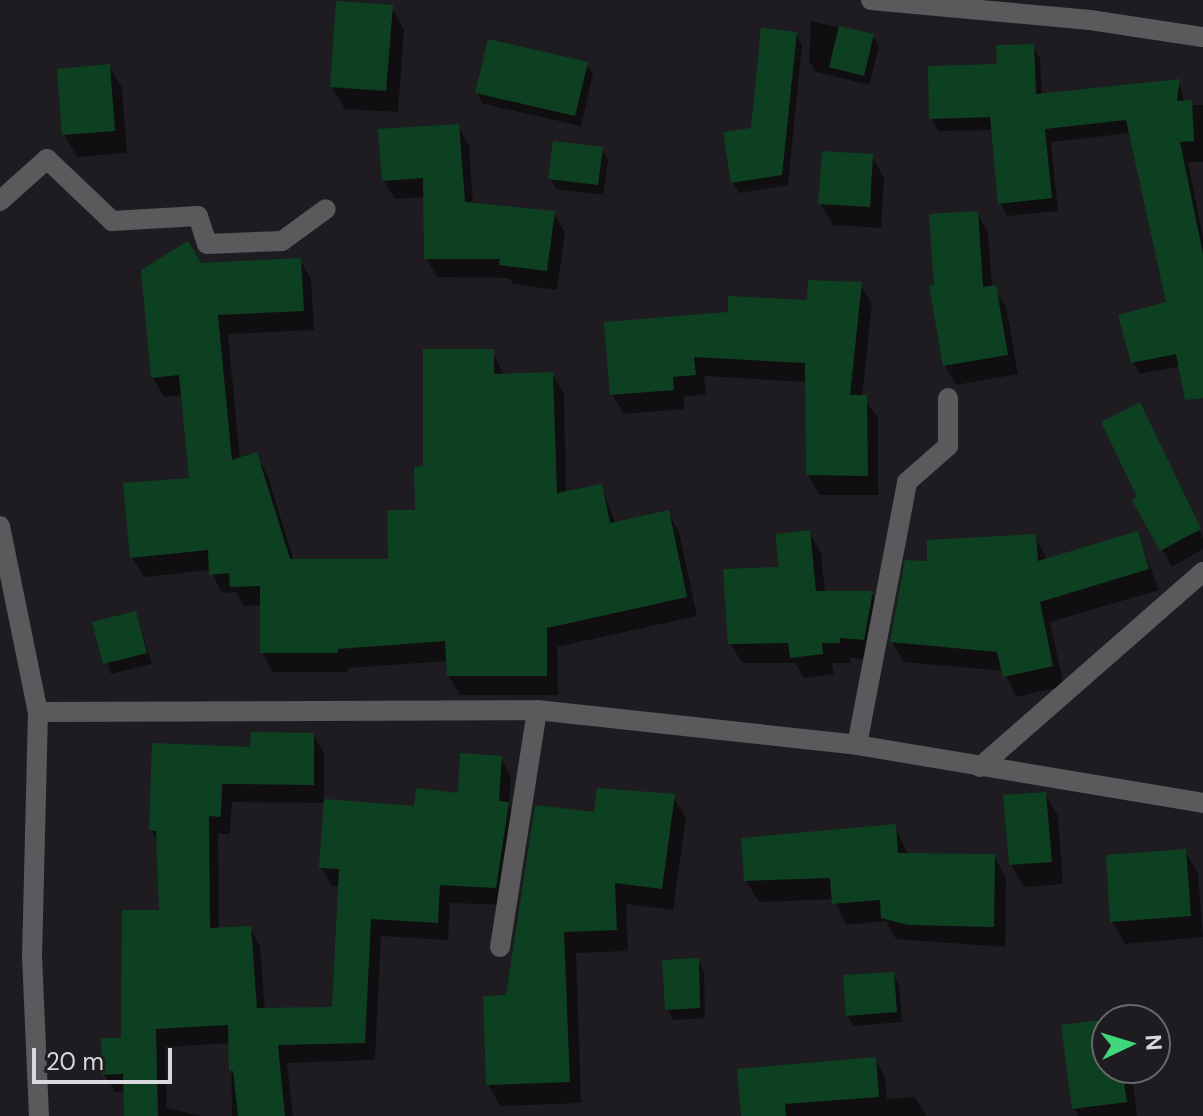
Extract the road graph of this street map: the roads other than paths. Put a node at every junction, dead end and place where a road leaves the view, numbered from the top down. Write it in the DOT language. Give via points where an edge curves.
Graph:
graph roads {
  1 [pos="871,0"];
  2 [pos="1083,0"];
  3 [pos="1090,20"];
  4 [pos="1203,37"];
  5 [pos="0,201"];
  6 [pos="326,209"];
  7 [pos="948,398"];
  8 [pos="0,526"];
  9 [pos="1203,572"];
  10 [pos="537,710"];
  11 [pos="38,712"];
  12 [pos="857,745"];
  13 [pos="980,767"];
  14 [pos="1203,803"];
  15 [pos="500,947"];
  16 [pos="39,1116"];
  1 -- 3 [label="street"];
  2 -- 3 [label="street"];
  3 -- 4 [label="street"];
  5 -- 6 [label="street" via="47,159 112,221 198,216 207,244 282,241"];
  7 -- 12 [label="street" via="948,446 907,482"];
  8 -- 11 [label="street"];
  9 -- 13 [label="street"];
  10 -- 11 [label="street"];
  10 -- 12 [label="street"];
  10 -- 15 [label="street"];
  11 -- 16 [label="street" via="32,956"];
  12 -- 13 [label="street"];
  13 -- 14 [label="street"];
}
